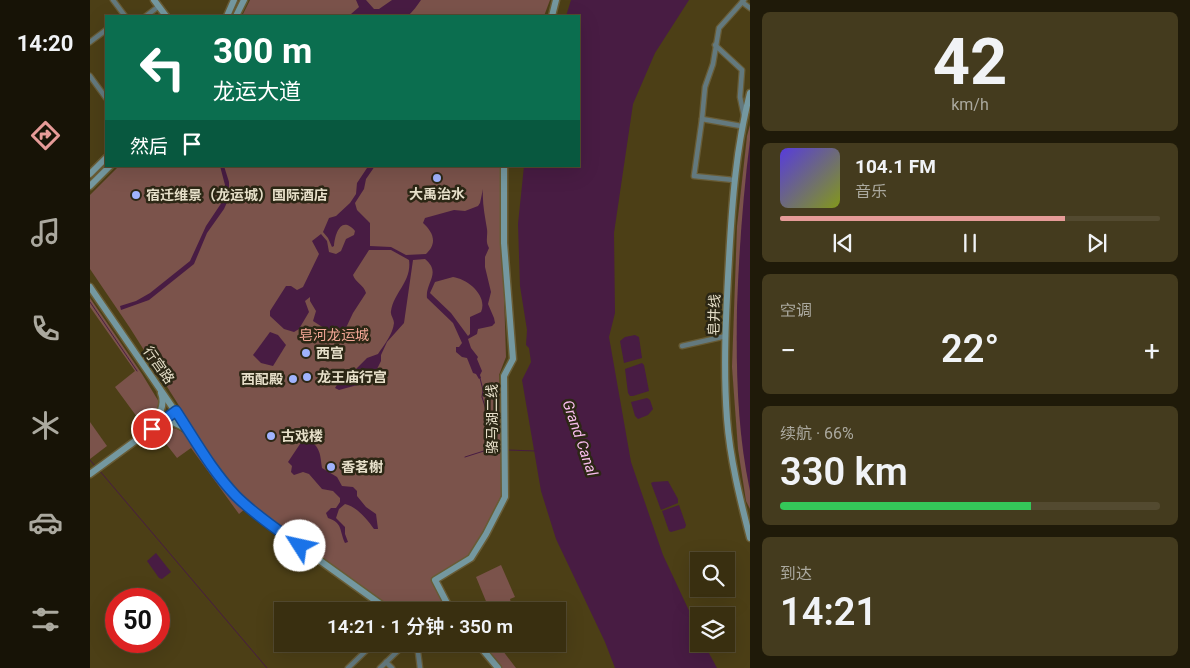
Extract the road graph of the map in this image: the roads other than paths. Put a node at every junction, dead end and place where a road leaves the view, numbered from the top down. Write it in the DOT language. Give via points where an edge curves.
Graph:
graph roads {
  1 [pos="113,0"];
  2 [pos="154,0"];
  3 [pos="234,0"];
  4 [pos="244,0"];
  5 [pos="556,0"];
  6 [pos="743,1"];
  7 [pos="159,6"];
  8 [pos="750,8"];
  9 [pos="124,15"];
  10 [pos="147,15"];
  11 [pos="165,15"];
  12 [pos="227,15"];
  13 [pos="236,15"];
  14 [pos="552,15"];
  15 [pos="105,31"];
  16 [pos="90,42"];
  17 [pos="715,45"];
  18 [pos="90,76"];
  19 [pos="750,93"];
  20 [pos="105,97"];
  21 [pos="744,116"];
  22 [pos="702,119"];
  23 [pos="741,126"];
  24 [pos="105,159"];
  25 [pos="109,167"];
  26 [pos="504,167"];
  27 [pos="90,174"];
  28 [pos="734,180"];
  29 [pos="90,186"];
  30 [pos="90,287"];
  31 [pos="726,336"];
  32 [pos="682,346"];
  33 [pos="158,385"];
  34 [pos="176,411"];
  35 [pos="150,430"];
  36 [pos="191,434"];
  37 [pos="95,470"];
  38 [pos="750,538"];
  39 [pos="378,602"];
  40 [pos="447,602"];
  41 [pos="365,652"];
  42 [pos="397,652"];
  43 [pos="418,652"];
  44 [pos="485,652"];
  45 [pos="386,662"];
  46 [pos="348,668"];
  47 [pos="380,668"];
  48 [pos="392,668"];
  49 [pos="420,668"];
  50 [pos="498,668"];
  1 -- 9 [label="street"];
  2 -- 7 [label="street"];
  3 -- 12 [label="street"];
  4 -- 13 [label="street"];
  5 -- 14 [label="street"];
  6 -- 8 [label="street"];
  6 -- 17 [label="street" via="719,28"];
  7 -- 10 [label="street"];
  7 -- 11 [label="street"];
  15 -- 16 [label="street"];
  17 -- 21 [label="street" via="742,70 740,97"];
  17 -- 22 [label="street" via="705,87"];
  18 -- 20 [label="street"];
  19 -- 21 [label="street, 皂井线"];
  21 -- 23 [label="street, 皂井线"];
  22 -- 23 [label="street"];
  22 -- 28 [label="street" via="694,176"];
  23 -- 28 [label="street, 皂井线"];
  24 -- 27 [label="street"];
  25 -- 29 [label="street"];
  26 -- 40 [label="street, 骆马湖二线" via="504,243 513,360 504,376 505,497 471,558 435,580"];
  28 -- 31 [label="street, 皂井线"];
  30 -- 33 [label="street, 行宫路"];
  31 -- 32 [label="street"];
  31 -- 38 [label="street, 皂井线" via="727,421"];
  33 -- 34 [label="street, 行宫路"];
  33 -- 35 [label="street" via="162,406"];
  34 -- 35 [label="street"];
  34 -- 36 [label="street, 行宫路"];
  35 -- 36 [label="street" via="173,422"];
  35 -- 37 [label="street"];
  36 -- 39 [label="street, 行宫路" via="224,482 255,513"];
  41 -- 46 [label="street"];
  42 -- 45 [label="street"];
  43 -- 49 [label="street"];
  44 -- 50 [label="street"];
  45 -- 47 [label="street"];
  45 -- 48 [label="street"];
}
